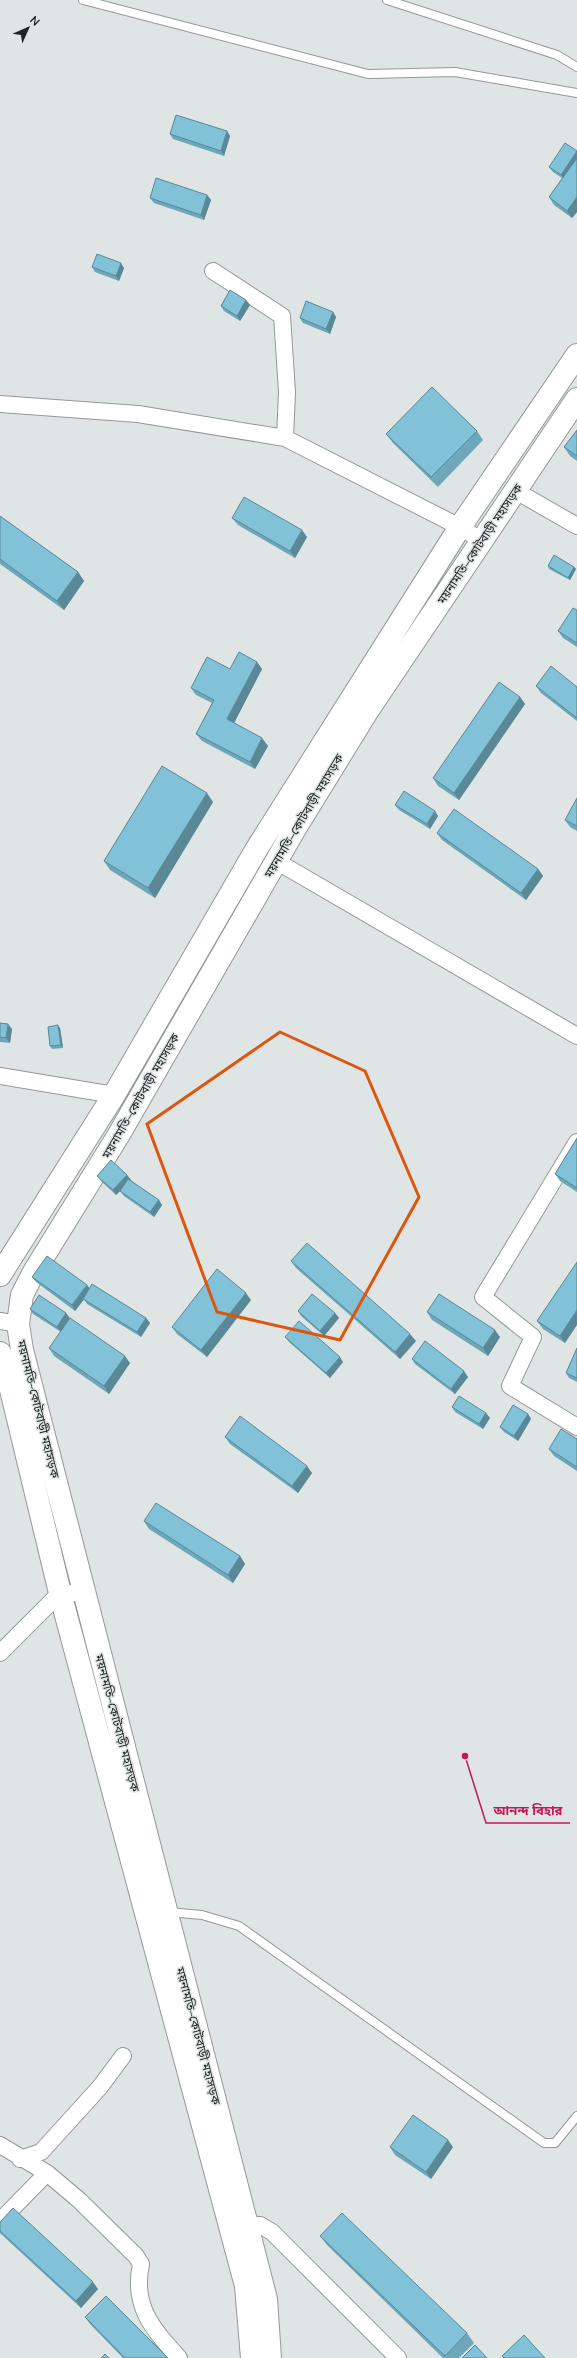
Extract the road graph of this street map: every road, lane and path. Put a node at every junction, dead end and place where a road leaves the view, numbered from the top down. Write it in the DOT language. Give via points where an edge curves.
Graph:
graph roads {
  1 [pos="83,0"];
  2 [pos="387,0"];
  3 [pos="577,67"];
  4 [pos="577,93"];
  5 [pos="213,271"];
  6 [pos="577,355"];
  7 [pos="577,399"];
  8 [pos="0,404"];
  9 [pos="285,438"];
  10 [pos="516,490"];
  11 [pos="577,526"];
  12 [pos="460,527"];
  13 [pos="482,541"];
  14 [pos="276,861"];
  15 [pos="577,1036"];
  16 [pos="0,1076"];
  17 [pos="114,1095"];
  18 [pos="577,1142"];
  19 [pos="0,1275"];
  20 [pos="9,1323"];
  21 [pos="0,1353"];
  22 [pos="577,1427"];
  23 [pos="83,1593"];
  24 [pos="60,1594"];
  25 [pos="0,1653"];
  26 [pos="156,1914"];
  27 [pos="123,2056"];
  28 [pos="577,2116"];
  29 [pos="0,2145"];
  30 [pos="20,2159"];
  31 [pos="47,2173"];
  32 [pos="0,2221"];
  33 [pos="238,2224"];
  34 [pos="179,2358"];
  35 [pos="252,2358"];
  36 [pos="270,2358"];
  37 [pos="398,2358"];
  1 -- 4 [label="lane" via="368,74 455,72"];
  2 -- 3 [label="lane" via="557,55"];
  5 -- 9 [label="street" via="282,316 288,392"];
  6 -- 12 [label="main road, ময়নামতি–কোটবাড়ী মহাসড়ক"];
  7 -- 10 [label="main road, ময়নামতি–কোটবাড়ী মহাসড়ক"];
  8 -- 9 [label="street" via="138,414"];
  9 -- 12 [label="street"];
  10 -- 11 [label="street"];
  10 -- 13 [label="main road, ময়নামতি–কোটবাড়ী মহাসড়ক"];
  12 -- 13 [label="street"];
  12 -- 17 [label="main road, ময়নামতি–কোটবাড়ী মহাসড়ক" via="256,850"];
  13 -- 14 [label="main road, ময়নামতি–কোটবাড়ী মহাসড়ক" via="368,710"];
  14 -- 15 [label="street"];
  14 -- 20 [label="main road, ময়নামতি–কোটবাড়ী মহাসড়ক" via="118,1136 35,1270"];
  16 -- 17 [label="street"];
  17 -- 19 [label="main road, ময়নামতি–কোটবাড়ী মহাসড়ক"];
  18 -- 22 [label="street" via="484,1297 533,1336 510,1386"];
  20 -- 23 [label="main road, ময়নামতি–কোটবাড়ী মহাসড়ক" via="22,1350"];
  21 -- 24 [label="main road, ময়নামতি–কোটবাড়ী মহাসড়ক"];
  23 -- 24 [label="street"];
  23 -- 26 [label="main road, ময়নামতি–কোটবাড়ী মহাসড়ক"];
  24 -- 25 [label="street"];
  24 -- 26 [label="main road, ময়নামতি–কোটবাড়ী মহাসড়ক"];
  26 -- 28 [label="lane" via="202,1915 238,1926 544,2143 554,2143"];
  26 -- 33 [label="main road, ময়নামতি–কোটবাড়ী মহাসড়ক"];
  27 -- 30 [label="street" via="100,2087 41,2152"];
  29 -- 30 [label="street"];
  30 -- 31 [label="street"];
  31 -- 32 [label="street"];
  31 -- 34 [label="street" via="79,2200 141,2264 138,2281 142,2308 155,2331"];
  33 -- 35 [label="main road, ময়নামতি–কোটবাড়ী মহাসড়ক"];
  33 -- 36 [label="main road, ময়নামতি–কোটবাড়ী মহাসড়ক" via="266,2299"];
  33 -- 37 [label="street" via="260,2225 272,2232"];
}
